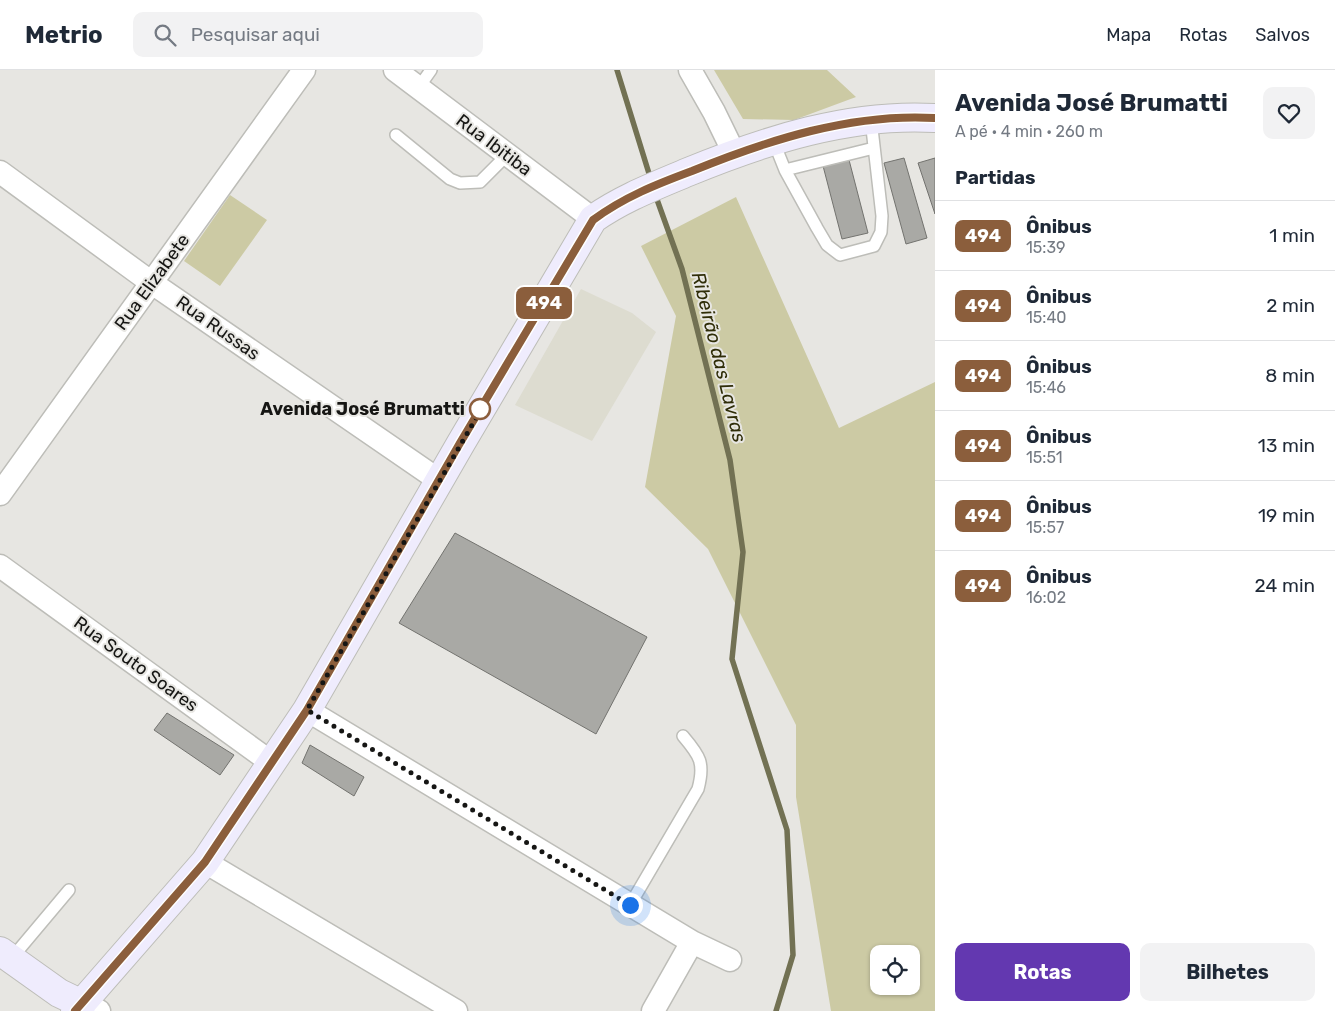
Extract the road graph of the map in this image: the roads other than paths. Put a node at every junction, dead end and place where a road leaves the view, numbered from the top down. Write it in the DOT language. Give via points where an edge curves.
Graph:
graph roads {
  1 [pos="304,70"];
  2 [pos="396,70"];
  3 [pos="690,70"];
  4 [pos="425,79"];
  5 [pos="935,118"];
  6 [pos="870,119"];
  7 [pos="396,135"];
  8 [pos="773,140"];
  9 [pos="874,148"];
  10 [pos="734,154"];
  11 [pos="507,155"];
  12 [pos="785,170"];
  13 [pos="0,172"];
  14 [pos="593,220"];
  15 [pos="152,283"];
  16 [pos="440,481"];
  17 [pos="0,494"];
  18 [pos="0,566"];
  19 [pos="307,710"];
  20 [pos="683,736"];
  21 [pos="272,763"];
  22 [pos="205,862"];
  23 [pos="68,890"];
  24 [pos="630,905"];
  25 [pos="692,942"];
  26 [pos="6,955"];
  27 [pos="730,960"];
  28 [pos="85,1009"];
  29 [pos="456,1011"];
  30 [pos="653,1011"];
  1 -- 15 [label="street, Rua Elizabete"];
  2 -- 4 [label="street, Rua Ibitiba"];
  3 -- 10 [label="street"];
  4 -- 11 [label="street, Rua Ibitiba"];
  5 -- 6 [label="main road"];
  6 -- 8 [label="main road"];
  6 -- 9 [label="lane"];
  7 -- 11 [label="lane" via="450,179 460,183 480,182"];
  8 -- 10 [label="main road"];
  8 -- 12 [label="lane"];
  9 -- 12 [label="lane"];
  9 -- 12 [label="lane" via="881,232 874,246 840,255 827,245"];
  10 -- 14 [label="main road" via="623,200"];
  11 -- 14 [label="street, Rua Ibitiba"];
  13 -- 15 [label="street, Rua Russas"];
  14 -- 16 [label="main road"];
  15 -- 16 [label="street, Rua Russas"];
  15 -- 17 [label="street, Rua Elizabete"];
  16 -- 19 [label="main road"];
  18 -- 21 [label="street, Rua Souto Soares"];
  19 -- 21 [label="main road"];
  19 -- 24 [label="street"];
  20 -- 24 [label="lane" via="701,759 698,789"];
  21 -- 22 [label="main road"];
  22 -- 28 [label="main road"];
  22 -- 29 [label="street"];
  23 -- 26 [label="lane"];
  24 -- 25 [label="street"];
  25 -- 27 [label="street"];
  25 -- 30 [label="street"];
  26 -- 28 [label="main road"];
}
